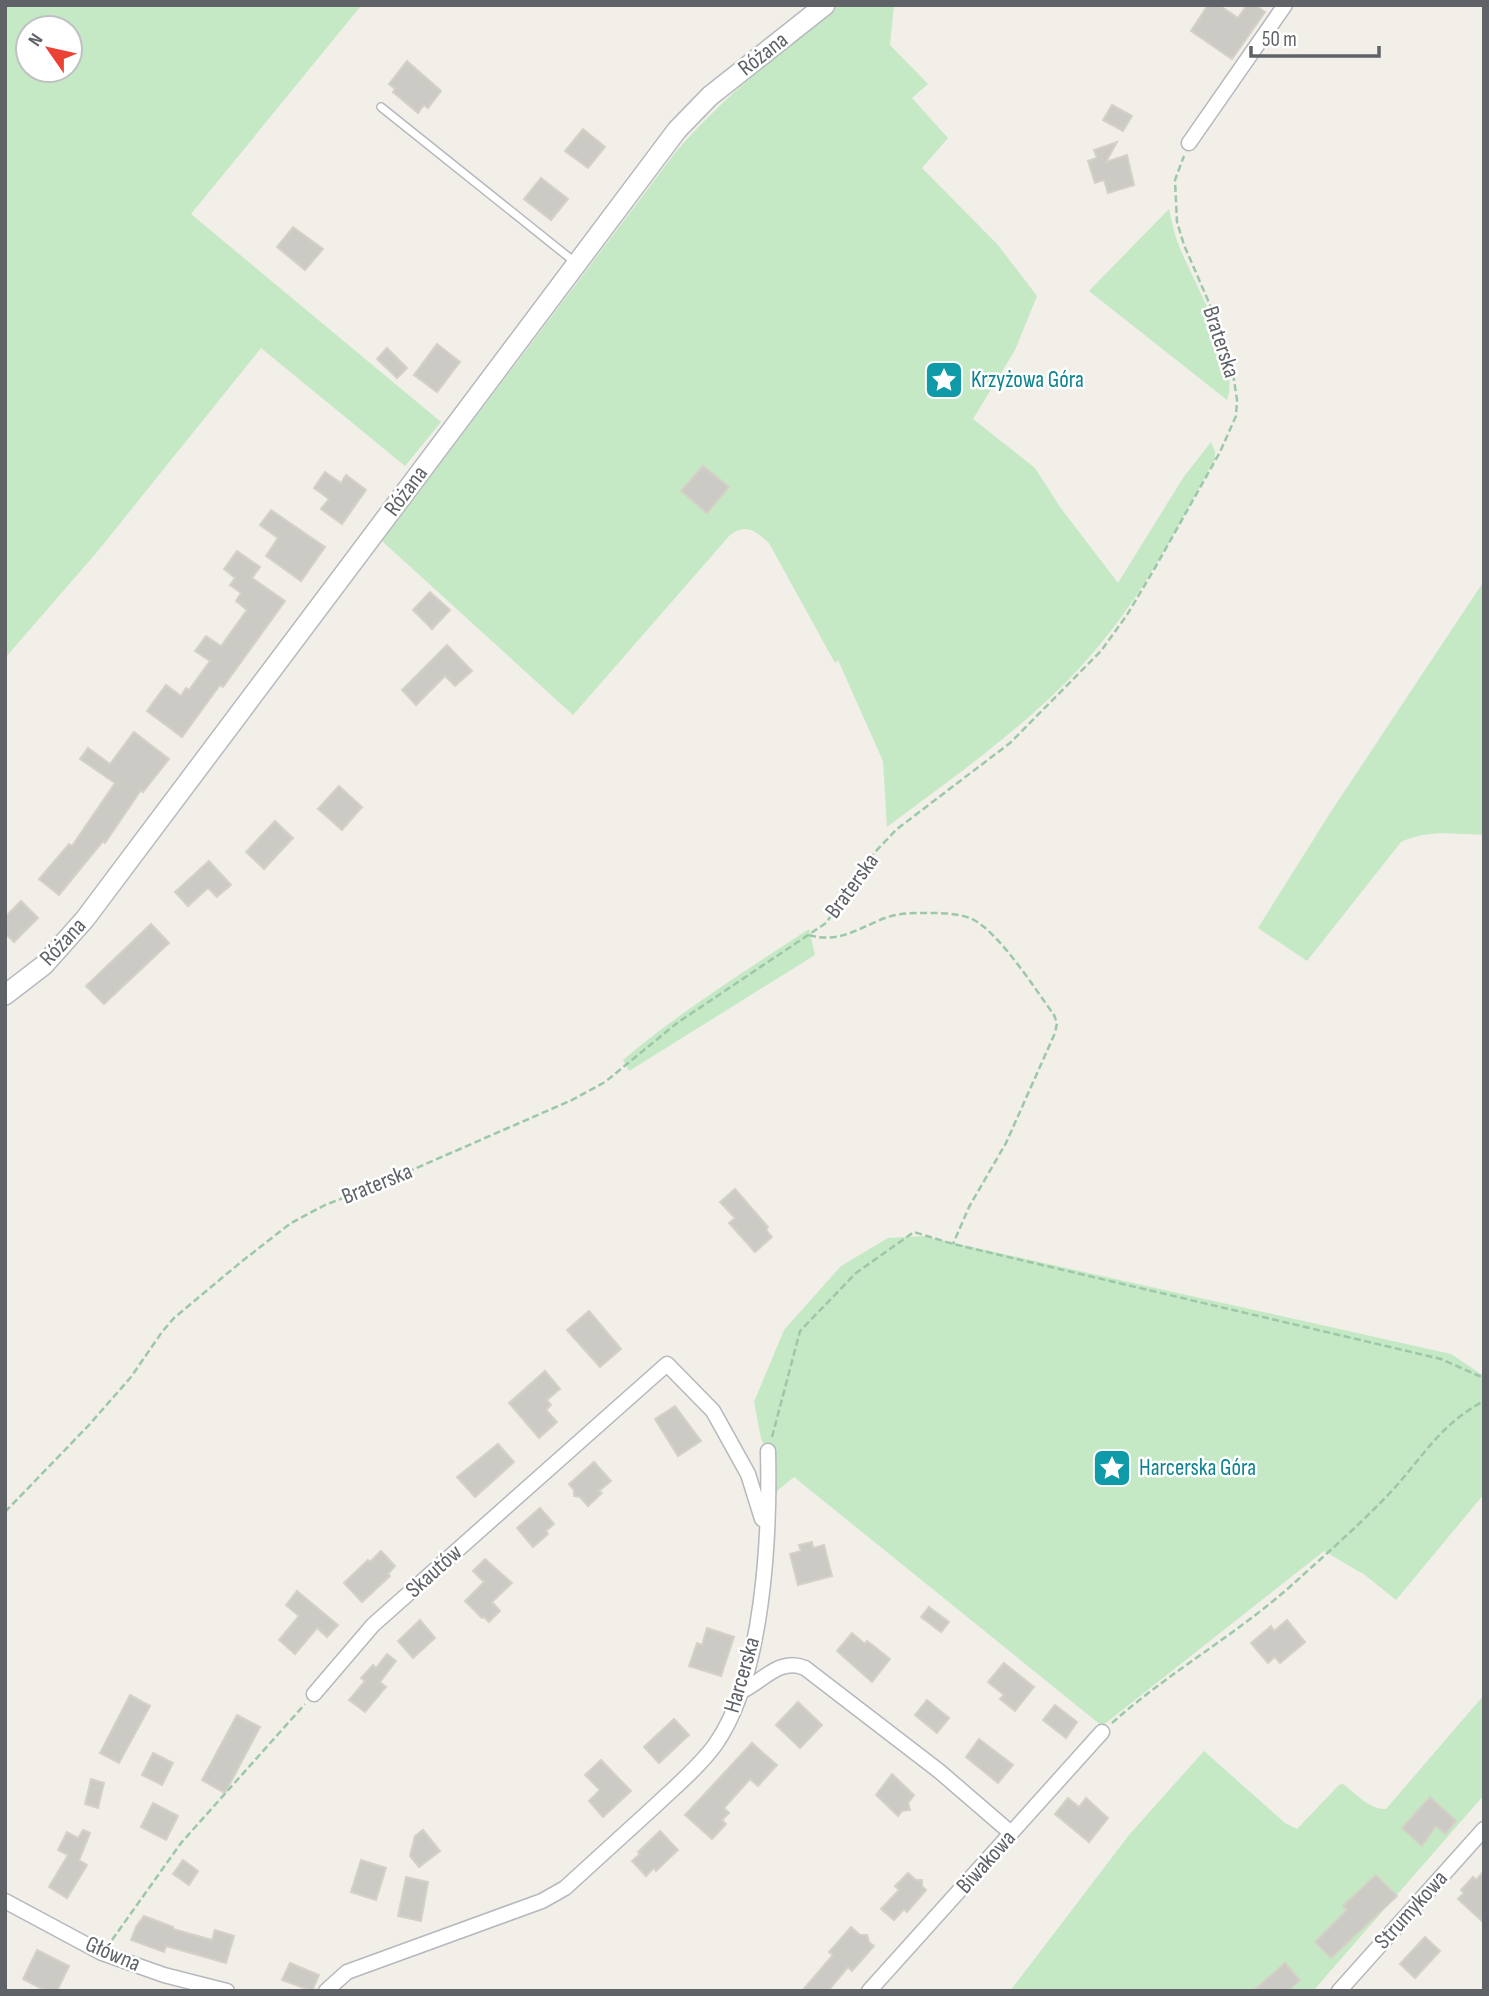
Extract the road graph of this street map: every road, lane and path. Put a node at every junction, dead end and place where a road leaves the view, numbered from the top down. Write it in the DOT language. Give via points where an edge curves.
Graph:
graph roads {
  1 [pos="825,5"];
  2 [pos="1285,5"];
  3 [pos="381,107"];
  4 [pos="1189,143"];
  5 [pos="576,264"];
  6 [pos="808,935"];
  7 [pos="5,995"];
  8 [pos="953,1244"];
  9 [pos="1484,1378"];
  10 [pos="1484,1402"];
  11 [pos="768,1451"];
  12 [pos="5,1512"];
  13 [pos="766,1530"];
  14 [pos="742,1691"];
  15 [pos="314,1694"];
  16 [pos="1102,1732"];
  17 [pos="1484,1829"];
  18 [pos="1011,1833"];
  19 [pos="5,1901"];
  20 [pos="102,1953"];
  21 [pos="227,1991"];
  22 [pos="326,1991"];
  23 [pos="869,1991"];
  24 [pos="1339,1991"];
  1 -- 5 [label="street, Różana" via="691,115"];
  2 -- 4 [label="street"];
  3 -- 5 [label="lane"];
  4 -- 6 [label="path, Braterska" via="1175,180 1177,222 1220,328 1236,390 1236,416 1220,452 1127,615 1101,650 1010,743 897,829 875,852 826,923"];
  5 -- 7 [label="street, Różana" via="85,919 44,965"];
  6 -- 8 [label="path" via="839,937 889,916 964,916 990,932 1054,1015 1055,1033 1006,1143"];
  6 -- 12 [label="path, Braterska" via="677,1023 605,1082 292,1223 174,1318 131,1377"];
  8 -- 9 [label="path" via="1441,1359"];
  8 -- 11 [label="path" via="914,1232 856,1273 800,1331"];
  10 -- 16 [label="path" via="1455,1419 1386,1497 1291,1586 1228,1637 1144,1694"];
  11 -- 13 [label="street, Harcerska"];
  13 -- 14 [label="street, Harcerska" via="764,1572"];
  13 -- 15 [label="street, Skautów" via="748,1474 713,1411 667,1364 373,1625"];
  14 -- 18 [label="street" via="783,1665 805,1668"];
  14 -- 22 [label="street, Harcerska" via="726,1727 695,1769 565,1888 542,1901 347,1972"];
  15 -- 20 [label="path" via="181,1843"];
  16 -- 18 [label="street, Biwakowa"];
  17 -- 24 [label="street, Strumykowa"];
  18 -- 23 [label="street, Biwakowa"];
  19 -- 20 [label="street, Główna"];
  20 -- 21 [label="street, Główna"];
}
